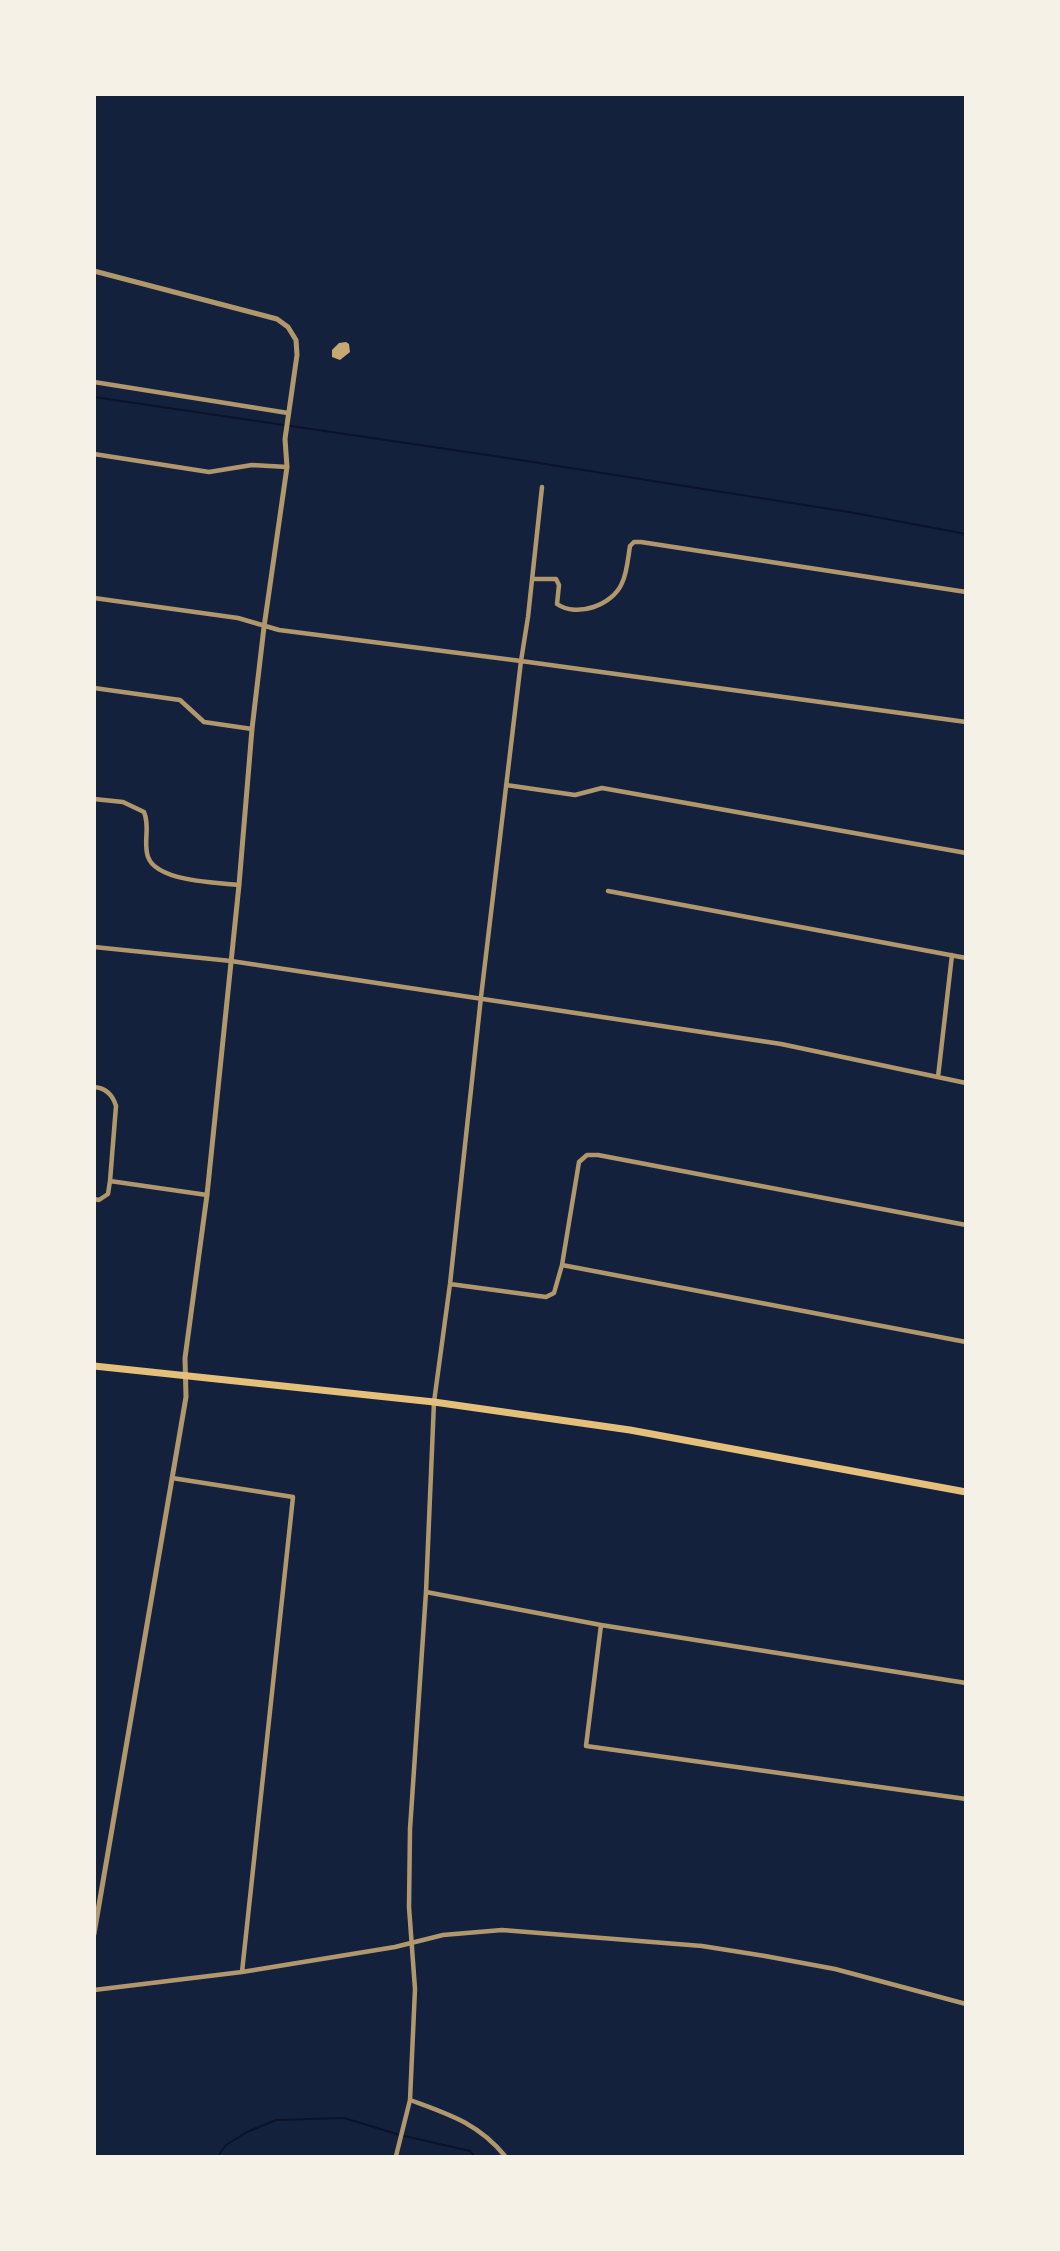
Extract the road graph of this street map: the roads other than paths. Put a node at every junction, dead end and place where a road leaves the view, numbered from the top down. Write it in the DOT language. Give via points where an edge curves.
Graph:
graph roads {
  1 [pos="94,271"];
  2 [pos="94,382"];
  3 [pos="288,413"];
  4 [pos="94,454"];
  5 [pos="287,467"];
  6 [pos="542,487"];
  7 [pos="532,579"];
  8 [pos="966,592"];
  9 [pos="94,598"];
  10 [pos="264,627"];
  11 [pos="520,661"];
  12 [pos="94,688"];
  13 [pos="966,722"];
  14 [pos="252,729"];
  15 [pos="506,785"];
  16 [pos="94,799"];
  17 [pos="966,853"];
  18 [pos="239,885"];
  19 [pos="608,891"];
  20 [pos="94,947"];
  21 [pos="952,955"];
  22 [pos="966,958"];
  23 [pos="231,961"];
  24 [pos="481,997"];
  25 [pos="938,1077"];
  26 [pos="966,1083"];
  27 [pos="94,1087"];
  28 [pos="110,1181"];
  29 [pos="207,1195"];
  30 [pos="94,1199"];
  31 [pos="966,1225"];
  32 [pos="562,1265"];
  33 [pos="450,1284"];
  34 [pos="966,1342"];
  35 [pos="94,1366"];
  36 [pos="185,1376"];
  37 [pos="434,1402"];
  38 [pos="172,1478"];
  39 [pos="966,1492"];
  40 [pos="426,1592"];
  41 [pos="601,1625"];
  42 [pos="966,1683"];
  43 [pos="966,1799"];
  44 [pos="94,1934"];
  45 [pos="411,1943"];
  46 [pos="242,1972"];
  47 [pos="94,1990"];
  48 [pos="966,2004"];
  49 [pos="410,2100"];
  50 [pos="396,2157"];
  51 [pos="505,2157"];
  1 -- 3 [label="street" via="277,319 288,327 296,340 297,355"];
  2 -- 3 [label="street"];
  3 -- 5 [label="street"];
  4 -- 5 [label="street" via="209,472 252,465"];
  5 -- 10 [label="street"];
  6 -- 7 [label="street"];
  7 -- 8 [label="street" via="556,579 557,603 562,607 589,609 613,597 623,582 630,546 641,542"];
  7 -- 11 [label="street"];
  9 -- 10 [label="street" via="238,618"];
  10 -- 11 [label="street"];
  10 -- 14 [label="street"];
  11 -- 13 [label="street"];
  11 -- 15 [label="street"];
  12 -- 14 [label="street" via="180,700 204,722"];
  14 -- 18 [label="street"];
  15 -- 17 [label="street" via="575,795 602,788"];
  15 -- 24 [label="street"];
  16 -- 18 [label="street" via="123,802 144,812 148,821 146,855 155,868 170,876"];
  18 -- 23 [label="street"];
  19 -- 21 [label="street"];
  20 -- 23 [label="street"];
  21 -- 22 [label="street"];
  21 -- 25 [label="street"];
  23 -- 24 [label="street"];
  23 -- 29 [label="street"];
  24 -- 25 [label="street" via="781,1044"];
  24 -- 33 [label="street"];
  25 -- 26 [label="street"];
  27 -- 28 [label="street" via="113,1096 116,1106"];
  28 -- 29 [label="street"];
  28 -- 30 [label="street" via="108,1194"];
  29 -- 36 [label="street"];
  31 -- 32 [label="street" via="586,1155 579,1162"];
  32 -- 33 [label="street" via="554,1293 546,1297"];
  32 -- 34 [label="street"];
  33 -- 37 [label="street"];
  35 -- 36 [label="main road"];
  36 -- 37 [label="main road"];
  36 -- 38 [label="street" via="186,1396"];
  37 -- 39 [label="main road" via="630,1430"];
  37 -- 40 [label="street"];
  38 -- 44 [label="street"];
  38 -- 46 [label="street" via="293,1497"];
  40 -- 41 [label="street"];
  40 -- 45 [label="street" via="410,1829"];
  41 -- 42 [label="street"];
  41 -- 43 [label="street" via="586,1746"];
  45 -- 46 [label="street"];
  45 -- 48 [label="street" via="443,1935 502,1930 702,1946 835,1969"];
  45 -- 49 [label="street" via="415,1989"];
  46 -- 47 [label="street"];
  49 -- 50 [label="street"];
  49 -- 51 [label="street" via="465,2121"];
}
